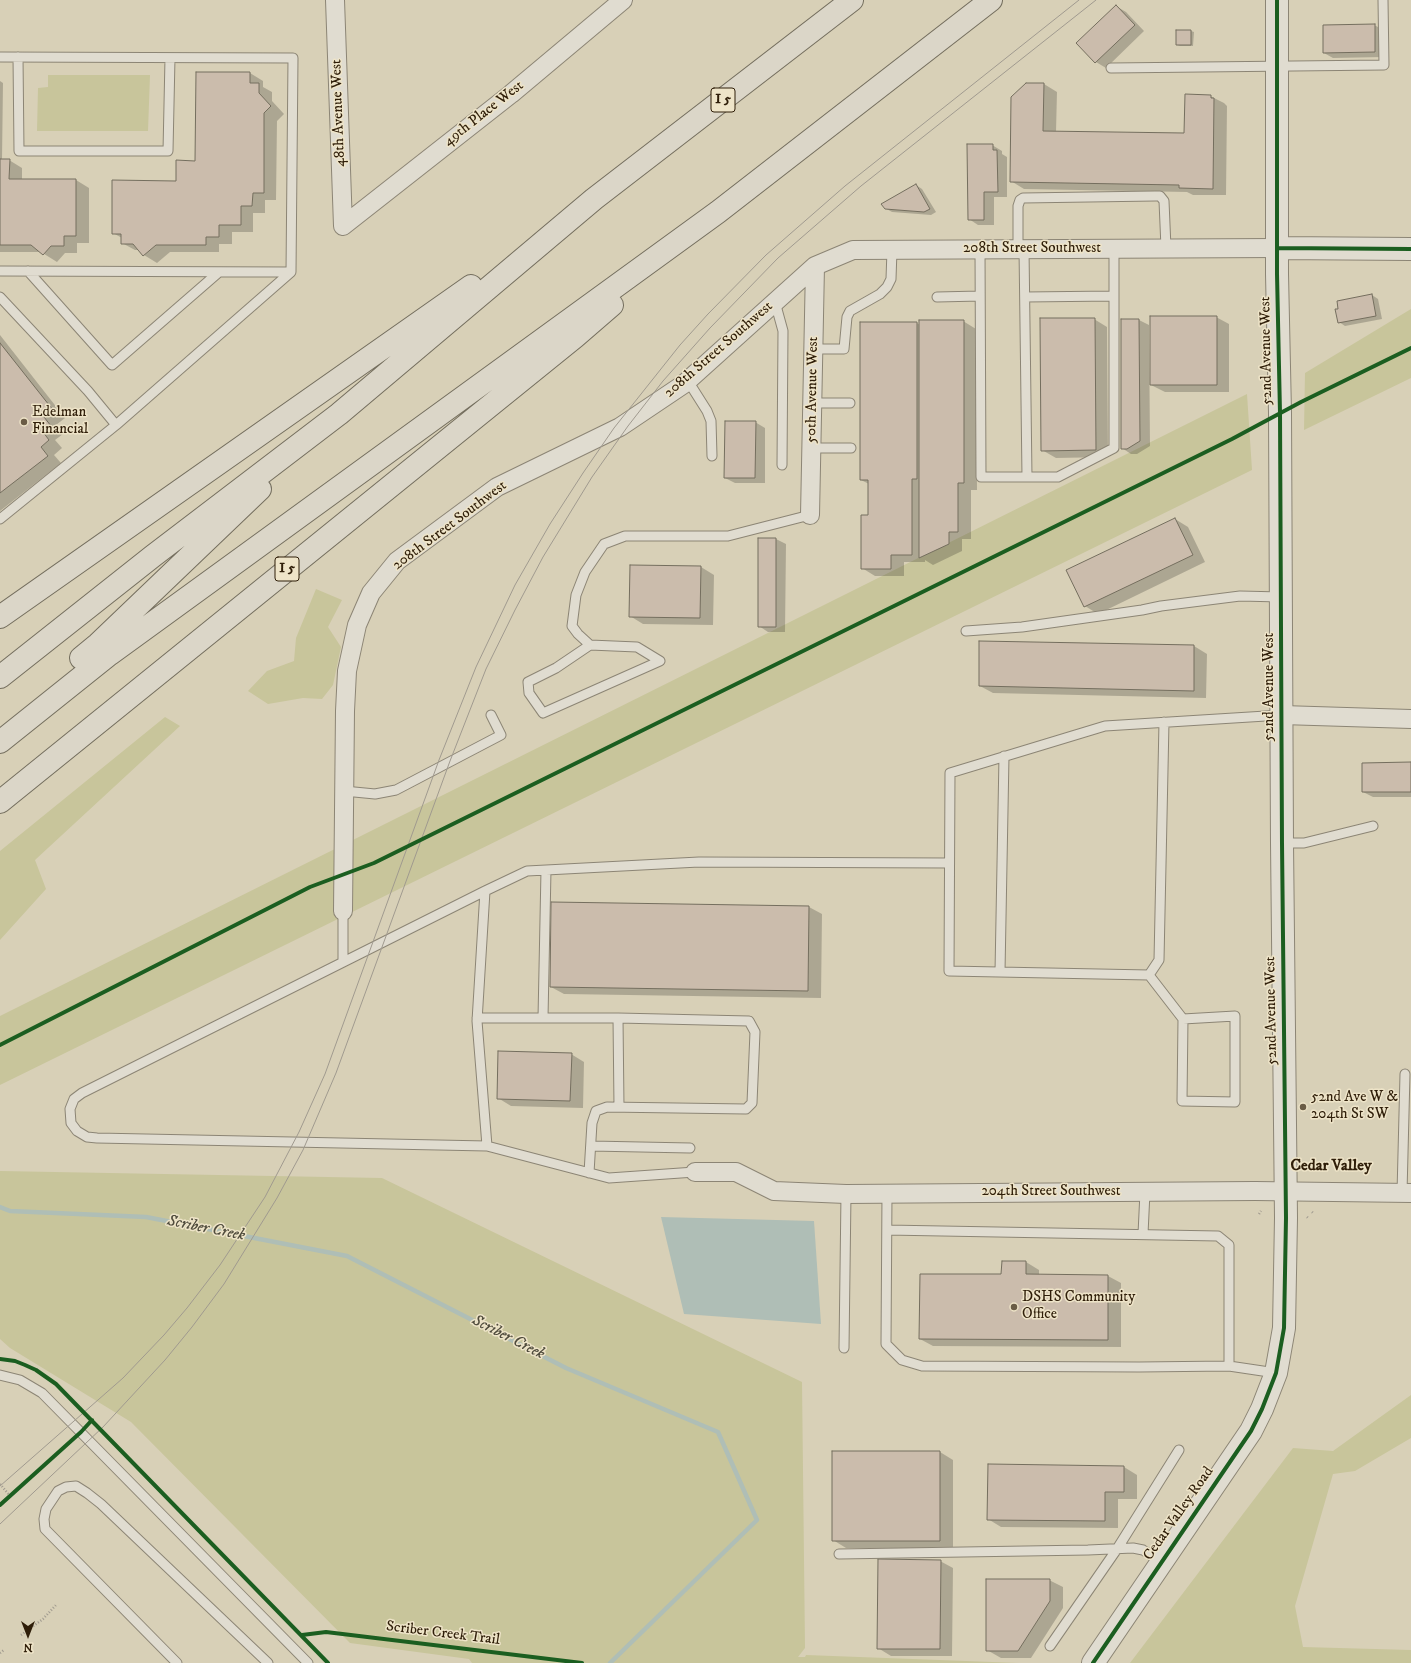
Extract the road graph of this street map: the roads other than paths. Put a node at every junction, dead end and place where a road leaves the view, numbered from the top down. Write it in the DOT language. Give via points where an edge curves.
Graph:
graph roads {
  1 [pos="335,0"];
  2 [pos="852,0"];
  3 [pos="991,0"];
  4 [pos="1277,0"];
  5 [pos="1383,0"];
  6 [pos="621,1"];
  7 [pos="18,56"];
  8 [pos="0,57"];
  9 [pos="170,58"];
  10 [pos="1278,67"];
  11 [pos="1111,68"];
  12 [pos="594,199"];
  13 [pos="718,212"];
  14 [pos="343,226"];
  15 [pos="1166,248"];
  16 [pos="1278,248"];
  17 [pos="1021,249"];
  18 [pos="1114,249"];
  19 [pos="892,250"];
  20 [pos="980,250"];
  21 [pos="1411,250"];
  22 [pos="815,266"];
  23 [pos="0,271"];
  24 [pos="28,271"];
  25 [pos="219,272"];
  26 [pos="291,272"];
  27 [pos="980,296"];
  28 [pos="1114,296"];
  29 [pos="0,297"];
  30 [pos="937,297"];
  31 [pos="1025,297"];
  32 [pos="775,302"];
  33 [pos="814,349"];
  34 [pos="688,381"];
  35 [pos="812,403"];
  36 [pos="850,403"];
  37 [pos="339,414"];
  38 [pos="116,425"];
  39 [pos="811,448"];
  40 [pos="850,448"];
  41 [pos="712,456"];
  42 [pos="782,466"];
  43 [pos="1027,477"];
  44 [pos="810,515"];
  45 [pos="0,519"];
  46 [pos="1281,597"];
  47 [pos="0,617"];
  48 [pos="966,631"];
  49 [pos="590,645"];
  50 [pos="0,677"];
  51 [pos="491,715"];
  52 [pos="1282,715"];
  53 [pos="1411,719"];
  54 [pos="0,722"];
  55 [pos="1164,722"];
  56 [pos="0,742"];
  57 [pos="1004,756"];
  58 [pos="344,792"];
  59 [pos="0,802"];
  60 [pos="1373,826"];
  61 [pos="1282,843"];
  62 [pos="949,863"];
  63 [pos="546,870"];
  64 [pos="485,890"];
  65 [pos="343,911"];
  66 [pos="343,962"];
  67 [pos="1000,972"];
  68 [pos="1149,975"];
  69 [pos="477,1018"];
  70 [pos="543,1018"];
  71 [pos="618,1018"];
  72 [pos="1183,1019"];
  73 [pos="1405,1074"];
  74 [pos="619,1107"];
  75 [pos="487,1146"];
  76 [pos="591,1146"];
  77 [pos="690,1148"];
  78 [pos="695,1172"];
  79 [pos="589,1173"];
  80 [pos="1285,1191"];
  81 [pos="1145,1192"];
  82 [pos="887,1193"];
  83 [pos="1406,1193"];
  84 [pos="846,1194"];
  85 [pos="887,1230"];
  86 [pos="1144,1234"];
  87 [pos="844,1348"];
  88 [pos="1229,1366"];
  89 [pos="1276,1373"];
  90 [pos="0,1375"];
  91 [pos="1179,1450"];
  92 [pos="1118,1549"];
  93 [pos="839,1554"];
  94 [pos="1161,1562"];
  95 [pos="1050,1646"];
  96 [pos="177,1663"];
  97 [pos="268,1663"];
  98 [pos="308,1663"];
  99 [pos="1093,1663"];
  1 -- 14 [label="street, 48th Avenue West"];
  2 -- 12 [label="highway, I 5"];
  3 -- 13 [label="highway, I 5"];
  4 -- 10 [label="street, 52nd Avenue West"];
  5 -- 10 [label="lane" via="1384,65"];
  6 -- 14 [label="street, 49th Place West" via="511,94"];
  7 -- 8 [label="lane"];
  7 -- 9 [label="lane"];
  7 -- 9 [label="lane" via="19,151 168,151"];
  9 -- 26 [label="lane" via="293,58"];
  10 -- 11 [label="lane"];
  10 -- 16 [label="street, 52nd Avenue West"];
  12 -- 37 [label="highway, I 5"];
  12 -- 47 [label="highway"];
  13 -- 56 [label="highway" via="110,654"];
  13 -- 59 [label="highway, I 5" via="575,337"];
  15 -- 16 [label="street, 208th Street Southwest"];
  15 -- 17 [label="lane" via="1164,201 1160,196 1155,196 1023,198 1018,206"];
  15 -- 18 [label="street, 208th Street Southwest"];
  16 -- 21 [label="street, 208th Street Southwest"];
  16 -- 46 [label="street, 52nd Avenue West"];
  17 -- 18 [label="street, 208th Street Southwest"];
  17 -- 20 [label="street, 208th Street Southwest"];
  17 -- 31 [label="lane"];
  18 -- 28 [label="lane"];
  19 -- 20 [label="street, 208th Street Southwest"];
  19 -- 22 [label="street, 208th Street Southwest" via="853,250"];
  19 -- 33 [label="lane" via="891,279 887,287 880,294 850,311 846,317 844,349"];
  20 -- 27 [label="lane"];
  22 -- 32 [label="street, 208th Street Southwest"];
  22 -- 33 [label="street, 50th Avenue West"];
  23 -- 24 [label="lane"];
  24 -- 25 [label="lane"];
  24 -- 25 [label="lane" via="112,365"];
  25 -- 26 [label="lane"];
  26 -- 38 [label="lane"];
  27 -- 30 [label="lane"];
  27 -- 43 [label="lane" via="981,477"];
  28 -- 31 [label="lane"];
  28 -- 43 [label="lane" via="1114,448 1058,477"];
  29 -- 38 [label="lane" via="88,391"];
  31 -- 43 [label="lane"];
  32 -- 34 [label="street, 208th Street Southwest"];
  32 -- 42 [label="lane" via="783,331"];
  33 -- 35 [label="street, 50th Avenue West"];
  34 -- 41 [label="lane" via="711,421"];
  34 -- 58 [label="street, 208th Street Southwest" via="620,427 497,487 397,561 370,593 356,625 347,671"];
  35 -- 36 [label="lane"];
  35 -- 39 [label="street, 50th Avenue West"];
  37 -- 50 [label="highway, I 5"];
  37 -- 54 [label="highway" via="98,644"];
  38 -- 45 [label="lane"];
  39 -- 40 [label="lane"];
  39 -- 44 [label="street, 50th Avenue West"];
  44 -- 49 [label="lane" via="728,536 625,536 604,544 585,572 576,595 574,609 572,626"];
  46 -- 48 [label="lane" via="1240,596 1022,627"];
  46 -- 52 [label="street, 52nd Avenue West"];
  49 -- 49 [label="lane" via="637,647 660,661 543,713 529,693 528,682 556,668"];
  51 -- 58 [label="lane" via="501,735 494,739 396,790 375,794"];
  52 -- 53 [label="street"];
  52 -- 55 [label="lane"];
  52 -- 61 [label="street, 52nd Avenue West"];
  55 -- 57 [label="lane" via="1104,726"];
  55 -- 68 [label="lane" via="1158,960"];
  57 -- 62 [label="lane" via="950,772"];
  57 -- 67 [label="lane"];
  58 -- 65 [label="street, 208th Street Southwest"];
  60 -- 61 [label="lane" via="1304,843"];
  61 -- 80 [label="street, 52nd Avenue West"];
  62 -- 63 [label="lane" via="699,862"];
  62 -- 67 [label="lane" via="948,971"];
  63 -- 64 [label="lane" via="527,871"];
  63 -- 70 [label="lane"];
  64 -- 66 [label="lane"];
  64 -- 69 [label="lane"];
  65 -- 66 [label="lane"];
  66 -- 75 [label="lane" via="82,1093 71,1105 71,1123 77,1131 87,1137 97,1138"];
  67 -- 68 [label="lane"];
  68 -- 72 [label="lane"];
  69 -- 70 [label="lane"];
  69 -- 75 [label="lane"];
  70 -- 71 [label="lane"];
  71 -- 74 [label="lane"];
  71 -- 74 [label="lane" via="749,1021 755,1032 752,1103 746,1109"];
  72 -- 72 [label="lane" via="1182,1101 1234,1102 1235,1016"];
  73 -- 83 [label="lane"];
  74 -- 76 [label="lane" via="606,1107 596,1111 592,1123"];
  75 -- 79 [label="lane"];
  76 -- 77 [label="lane"];
  76 -- 79 [label="lane"];
  78 -- 79 [label="lane" via="609,1178"];
  78 -- 84 [label="street, 204th Street Southwest" via="736,1172 774,1191"];
  80 -- 81 [label="street, 204th Street Southwest"];
  80 -- 83 [label="street, 204th Street Southwest"];
  80 -- 89 [label="street, 52nd Avenue West" via="1284,1328"];
  81 -- 82 [label="street, 204th Street Southwest"];
  81 -- 86 [label="lane"];
  82 -- 84 [label="street, 204th Street Southwest"];
  82 -- 85 [label="lane"];
  84 -- 87 [label="lane"];
  85 -- 86 [label="lane"];
  85 -- 88 [label="lane" via="886,1344 902,1360 922,1366"];
  86 -- 88 [label="lane" via="1218,1236 1229,1245"];
  88 -- 89 [label="lane"];
  89 -- 94 [label="street, Cedar Valley Road" via="1251,1431"];
  90 -- 98 [label="lane" via="20,1380 42,1393"];
  91 -- 92 [label="lane"];
  92 -- 93 [label="lane"];
  92 -- 94 [label="lane" via="1143,1550"];
  92 -- 95 [label="lane"];
  94 -- 99 [label="street, Cedar Valley Road"];
  96 -- 97 [label="lane" via="45,1529 46,1509 58,1491 76,1486 101,1504"];
}
